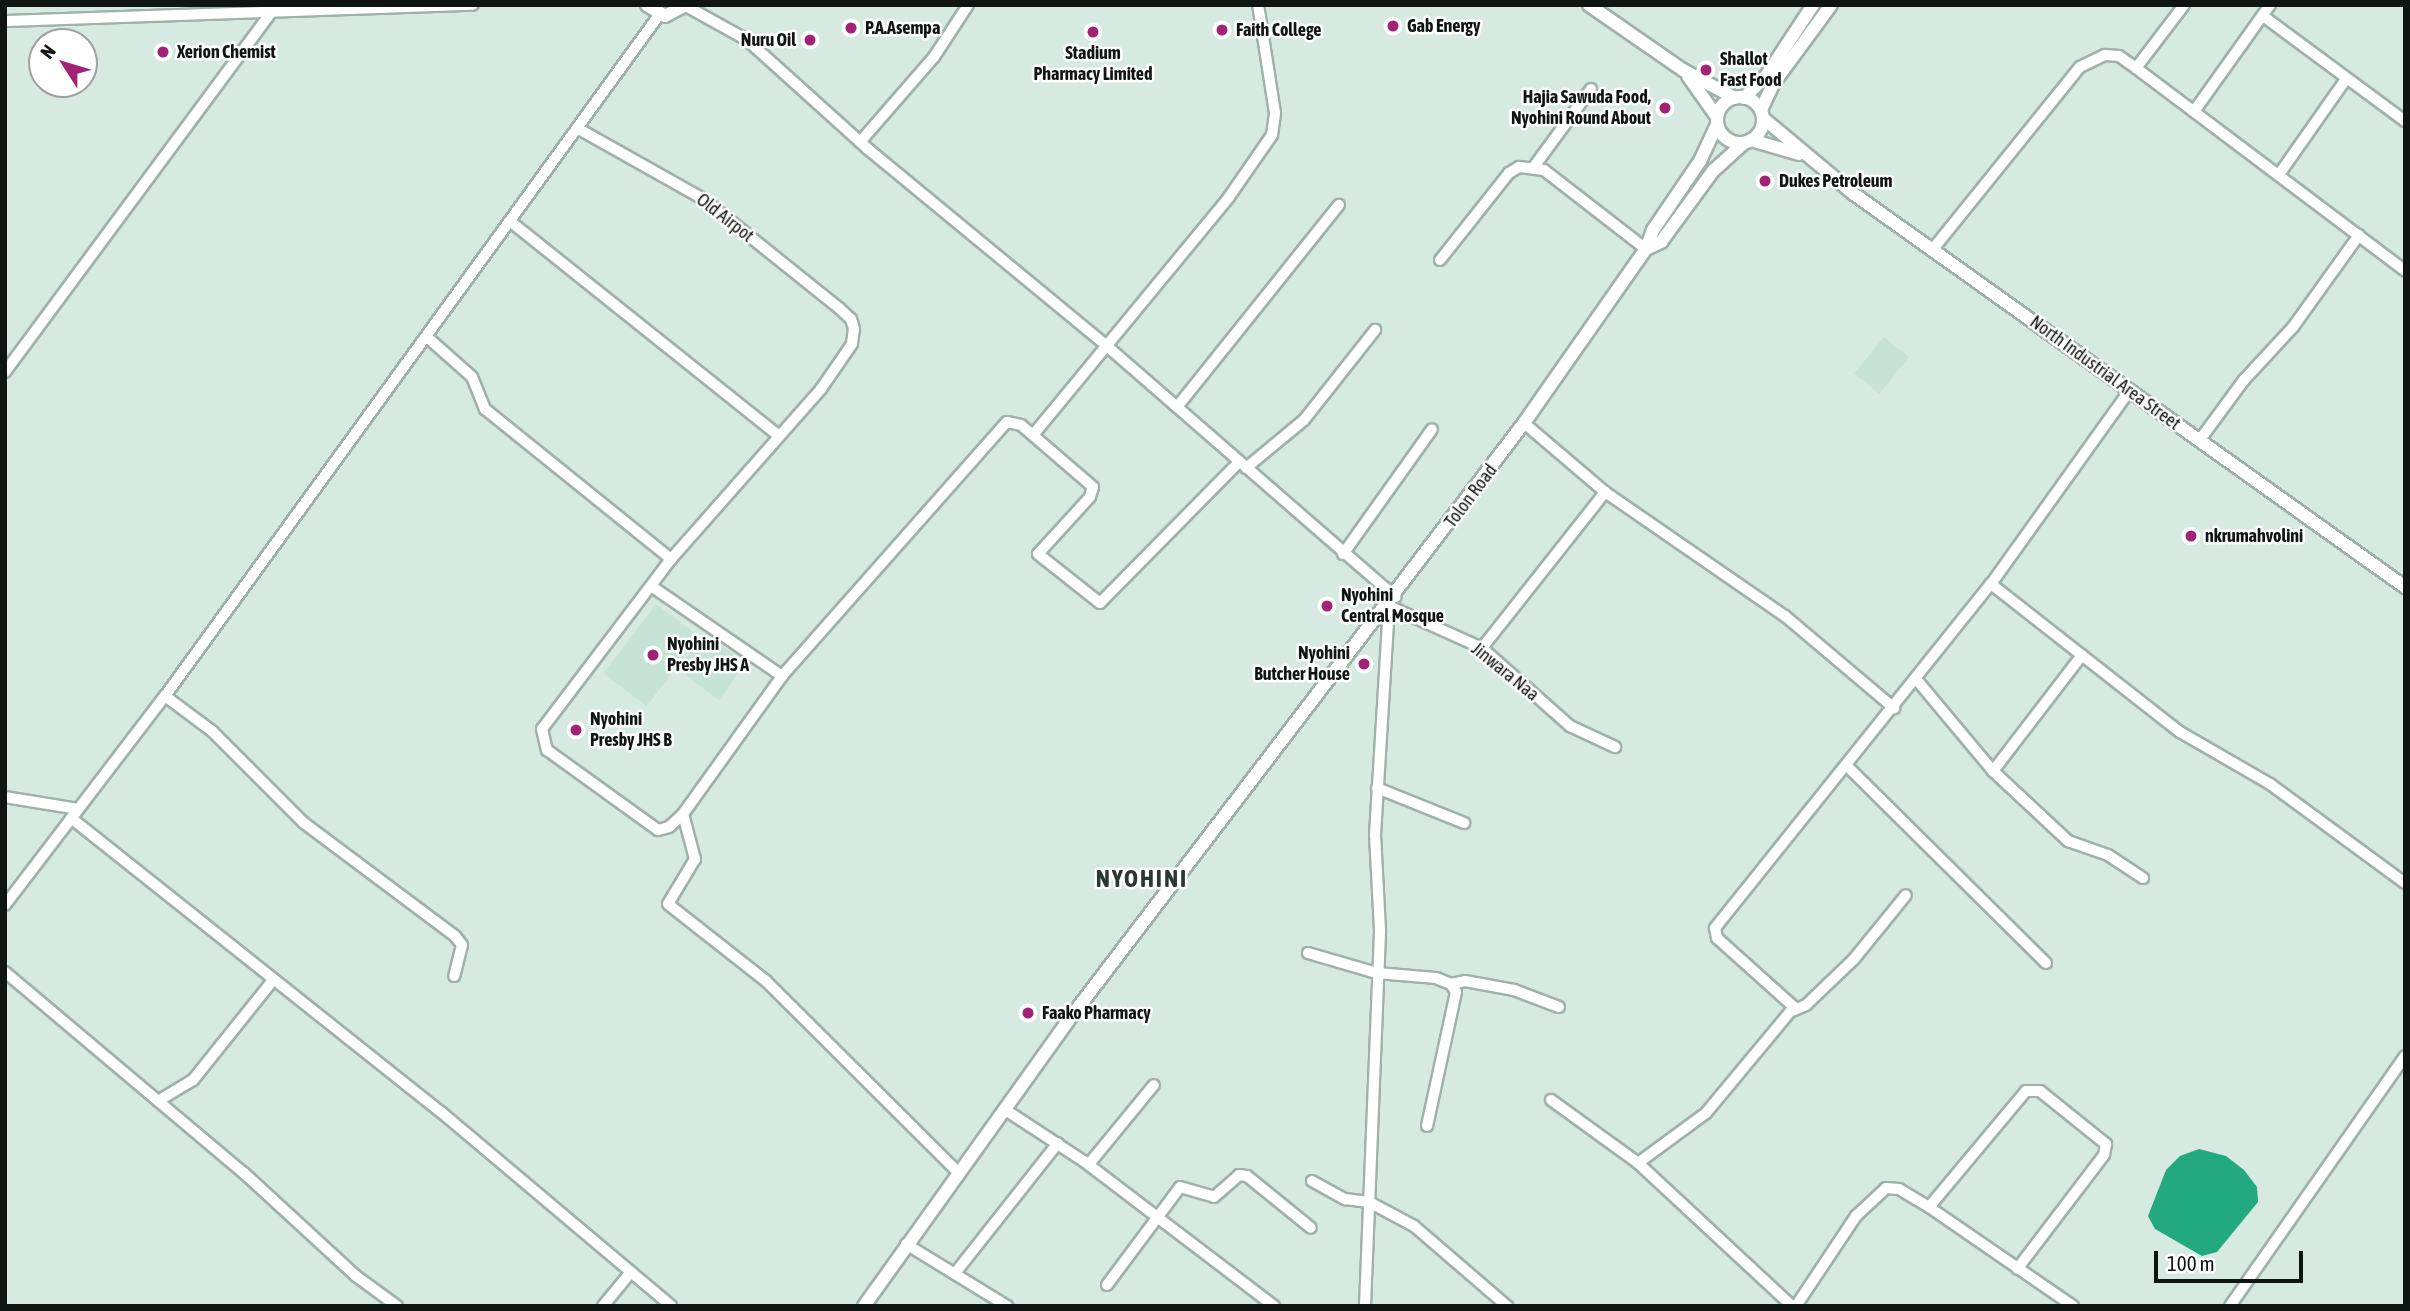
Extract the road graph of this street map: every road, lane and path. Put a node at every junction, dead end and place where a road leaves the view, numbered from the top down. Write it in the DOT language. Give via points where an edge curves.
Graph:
graph roads {
  1 [pos="98,5"];
  2 [pos="465,5"];
  3 [pos="473,5"];
  4 [pos="648,5"];
  5 [pos="968,5"];
  6 [pos="1258,5"];
  7 [pos="1589,5"];
  8 [pos="1813,5"];
  9 [pos="1831,5"];
  10 [pos="2184,5"];
  11 [pos="2270,5"];
  12 [pos="686,6"];
  13 [pos="407,7"];
  14 [pos="271,13"];
  15 [pos="659,15"];
  16 [pos="2263,16"];
  17 [pos="99,18"];
  18 [pos="5,21"];
  19 [pos="2136,68"];
  20 [pos="1683,70"];
  21 [pos="2346,79"];
  22 [pos="1591,89"];
  23 [pos="1740,98"];
  24 [pos="2195,110"];
  25 [pos="1762,114"];
  26 [pos="1717,121"];
  27 [pos="2405,121"];
  28 [pos="579,129"];
  29 [pos="860,142"];
  30 [pos="1747,142"];
  31 [pos="1807,156"];
  32 [pos="1532,168"];
  33 [pos="2280,173"];
  34 [pos="1339,205"];
  35 [pos="511,222"];
  36 [pos="2358,235"];
  37 [pos="1646,249"];
  38 [pos="1933,249"];
  39 [pos="1440,260"];
  40 [pos="2405,271"];
  41 [pos="1375,330"];
  42 [pos="427,337"];
  43 [pos="1108,347"];
  44 [pos="5,372"];
  45 [pos="2130,390"];
  46 [pos="1177,407"];
  47 [pos="1524,424"];
  48 [pos="1432,429"];
  49 [pos="776,434"];
  50 [pos="1033,435"];
  51 [pos="2199,440"];
  52 [pos="1243,465"];
  53 [pos="1605,492"];
  54 [pos="1343,554"];
  55 [pos="671,559"];
  56 [pos="1991,584"];
  57 [pos="651,586"];
  58 [pos="2405,587"];
  59 [pos="1392,602"];
  60 [pos="1482,649"];
  61 [pos="2082,655"];
  62 [pos="782,676"];
  63 [pos="1916,679"];
  64 [pos="165,696"];
  65 [pos="1894,708"];
  66 [pos="1615,747"];
  67 [pos="1847,765"];
  68 [pos="1993,771"];
  69 [pos="1377,788"];
  70 [pos="5,797"];
  71 [pos="78,808"];
  72 [pos="683,814"];
  73 [pos="71,818"];
  74 [pos="1464,823"];
  75 [pos="2143,878"];
  76 [pos="2405,883"];
  77 [pos="1906,895"];
  78 [pos="5,905"];
  79 [pos="1308,953"];
  80 [pos="2046,963"];
  81 [pos="5,972"];
  82 [pos="1377,973"];
  83 [pos="454,976"];
  84 [pos="274,979"];
  85 [pos="1451,984"];
  86 [pos="1559,1007"];
  87 [pos="1792,1011"];
  88 [pos="2405,1056"];
  89 [pos="1154,1085"];
  90 [pos="1551,1100"];
  91 [pos="158,1101"];
  92 [pos="1004,1109"];
  93 [pos="1427,1126"];
  94 [pos="1058,1143"];
  95 [pos="1638,1163"];
  96 [pos="1089,1164"];
  97 [pos="958,1172"];
  98 [pos="1312,1181"];
  99 [pos="1369,1202"];
  100 [pos="1929,1207"];
  101 [pos="1156,1216"];
  102 [pos="1311,1228"];
  103 [pos="906,1244"];
  104 [pos="2017,1269"];
  105 [pos="631,1272"];
  106 [pos="956,1272"];
  107 [pos="1107,1284"];
  108 [pos="397,1306"];
  109 [pos="603,1306"];
  110 [pos="671,1306"];
  111 [pos="864,1306"];
  112 [pos="1007,1306"];
  113 [pos="1274,1306"];
  114 [pos="1365,1306"];
  115 [pos="1507,1306"];
  116 [pos="1794,1306"];
  117 [pos="2073,1306"];
  118 [pos="2230,1306"];
  1 -- 17 [label="street"];
  2 -- 3 [label="street"];
  2 -- 13 [label="street"];
  4 -- 15 [label="main road"];
  5 -- 29 [label="street" via="934,57"];
  6 -- 43 [label="street" via="1275,113 1272,135 1229,197"];
  7 -- 20 [label="main road"];
  8 -- 23 [label="main road" via="1766,76"];
  9 -- 25 [label="main road" via="1773,84"];
  10 -- 19 [label="street"];
  11 -- 16 [label="street"];
  12 -- 15 [label="main road" via="677,14"];
  12 -- 29 [label="street, Jinwara Naa" via="747,40"];
  13 -- 14 [label="street"];
  14 -- 17 [label="street"];
  14 -- 44 [label="street"];
  15 -- 28 [label="street"];
  16 -- 21 [label="street"];
  16 -- 24 [label="street"];
  17 -- 18 [label="street"];
  19 -- 24 [label="street"];
  19 -- 38 [label="street" via="2119,57 2105,55 2080,67"];
  20 -- 23 [label="main road"];
  20 -- 26 [label="main road"];
  21 -- 27 [label="street"];
  21 -- 33 [label="street"];
  22 -- 32 [label="street"];
  23 -- 25 [label="main road"];
  23 -- 26 [label="main road" via="1723,105"];
  24 -- 33 [label="street"];
  25 -- 30 [label="main road" via="1760,131"];
  25 -- 31 [label="main road, North Industrial Area Street"];
  26 -- 30 [label="main road" via="1729,141"];
  26 -- 37 [label="main road" via="1700,161 1653,230"];
  28 -- 35 [label="street"];
  28 -- 49 [label="street, Old Airpot" via="703,199 851,318 852,344 821,389"];
  29 -- 43 [label="street, Jinwara Naa"];
  30 -- 31 [label="main road, North Industrial Area Street"];
  30 -- 37 [label="main road" via="1713,171 1661,242"];
  31 -- 38 [label="main road, North Industrial Area Street"];
  32 -- 37 [label="street" via="1544,170"];
  32 -- 39 [label="street" via="1509,173"];
  33 -- 36 [label="street"];
  34 -- 46 [label="street"];
  35 -- 42 [label="street"];
  35 -- 49 [label="street"];
  36 -- 40 [label="street"];
  36 -- 51 [label="street" via="2293,327 2244,380"];
  37 -- 47 [label="main road, Tolon Road"];
  38 -- 45 [label="main road, North Industrial Area Street"];
  41 -- 52 [label="street" via="1304,420"];
  42 -- 55 [label="street" via="472,377 485,409"];
  42 -- 64 [label="street"];
  43 -- 46 [label="street, Jinwara Naa"];
  43 -- 50 [label="street"];
  45 -- 51 [label="main road, North Industrial Area Street"];
  45 -- 56 [label="street"];
  46 -- 52 [label="street, Jinwara Naa"];
  47 -- 53 [label="street"];
  47 -- 59 [label="main road, Tolon Road"];
  48 -- 54 [label="street"];
  49 -- 55 [label="street"];
  50 -- 52 [label="street" via="1093,487 1090,497 1038,554 1100,603"];
  50 -- 62 [label="street" via="1015,421 1007,422"];
  51 -- 58 [label="main road, North Industrial Area Street"];
  52 -- 54 [label="street, Jinwara Naa"];
  53 -- 60 [label="street"];
  53 -- 65 [label="street" via="1786,616"];
  54 -- 59 [label="street, Jinwara Naa"];
  55 -- 57 [label="street"];
  56 -- 61 [label="street"];
  56 -- 63 [label="street"];
  57 -- 62 [label="street"];
  57 -- 72 [label="street" via="542,729 542,739 547,750 658,830"];
  59 -- 60 [label="street, Jinwara Naa"];
  59 -- 69 [label="street"];
  59 -- 92 [label="main road, Tolon Road" via="1284,735"];
  60 -- 66 [label="street, Jinwara Naa" via="1570,726"];
  61 -- 68 [label="street"];
  61 -- 76 [label="street" via="2180,733 2270,784"];
  62 -- 72 [label="street"];
  63 -- 65 [label="street"];
  63 -- 68 [label="street"];
  64 -- 71 [label="street"];
  64 -- 83 [label="street" via="212,731 304,823 455,936 462,945"];
  65 -- 67 [label="street"];
  67 -- 80 [label="street"];
  67 -- 87 [label="street" via="1714,931 1792,1003"];
  68 -- 75 [label="street" via="2068,841 2108,855"];
  69 -- 74 [label="street"];
  69 -- 82 [label="street"];
  70 -- 71 [label="street"];
  71 -- 73 [label="street"];
  72 -- 97 [label="street" via="695,859 668,904 766,981"];
  73 -- 78 [label="street"];
  73 -- 84 [label="street"];
  77 -- 87 [label="street" via="1854,959 1805,1005"];
  79 -- 82 [label="street"];
  81 -- 91 [label="street"];
  82 -- 85 [label="street" via="1436,978"];
  82 -- 99 [label="street"];
  84 -- 91 [label="street" via="193,1080"];
  84 -- 105 [label="street" via="441,1111"];
  85 -- 86 [label="street" via="1465,981 1514,990"];
  85 -- 93 [label="street" via="1456,992"];
  87 -- 95 [label="street" via="1706,1113"];
  88 -- 118 [label="street"];
  89 -- 96 [label="street"];
  90 -- 95 [label="street"];
  91 -- 108 [label="street" via="307,1228 356,1276"];
  92 -- 94 [label="street"];
  92 -- 97 [label="main road, Tolon Road"];
  94 -- 96 [label="street"];
  94 -- 106 [label="street"];
  95 -- 116 [label="street"];
  96 -- 101 [label="street"];
  97 -- 103 [label="main road, Tolon Road"];
  98 -- 99 [label="street" via="1345,1199"];
  99 -- 114 [label="street"];
  99 -- 115 [label="street" via="1414,1226"];
  100 -- 104 [label="street"];
  100 -- 104 [label="street" via="2026,1091 2040,1091 2106,1144 2104,1155"];
  100 -- 116 [label="street" via="1899,1189 1875,1193"];
  101 -- 102 [label="street" via="1180,1187 1214,1197 1239,1175 1247,1176"];
  101 -- 107 [label="street"];
  101 -- 113 [label="street"];
  103 -- 106 [label="street"];
  103 -- 111 [label="main road, Tolon Road"];
  104 -- 117 [label="street"];
  105 -- 109 [label="street"];
  105 -- 110 [label="street"];
  106 -- 112 [label="street"];
}
